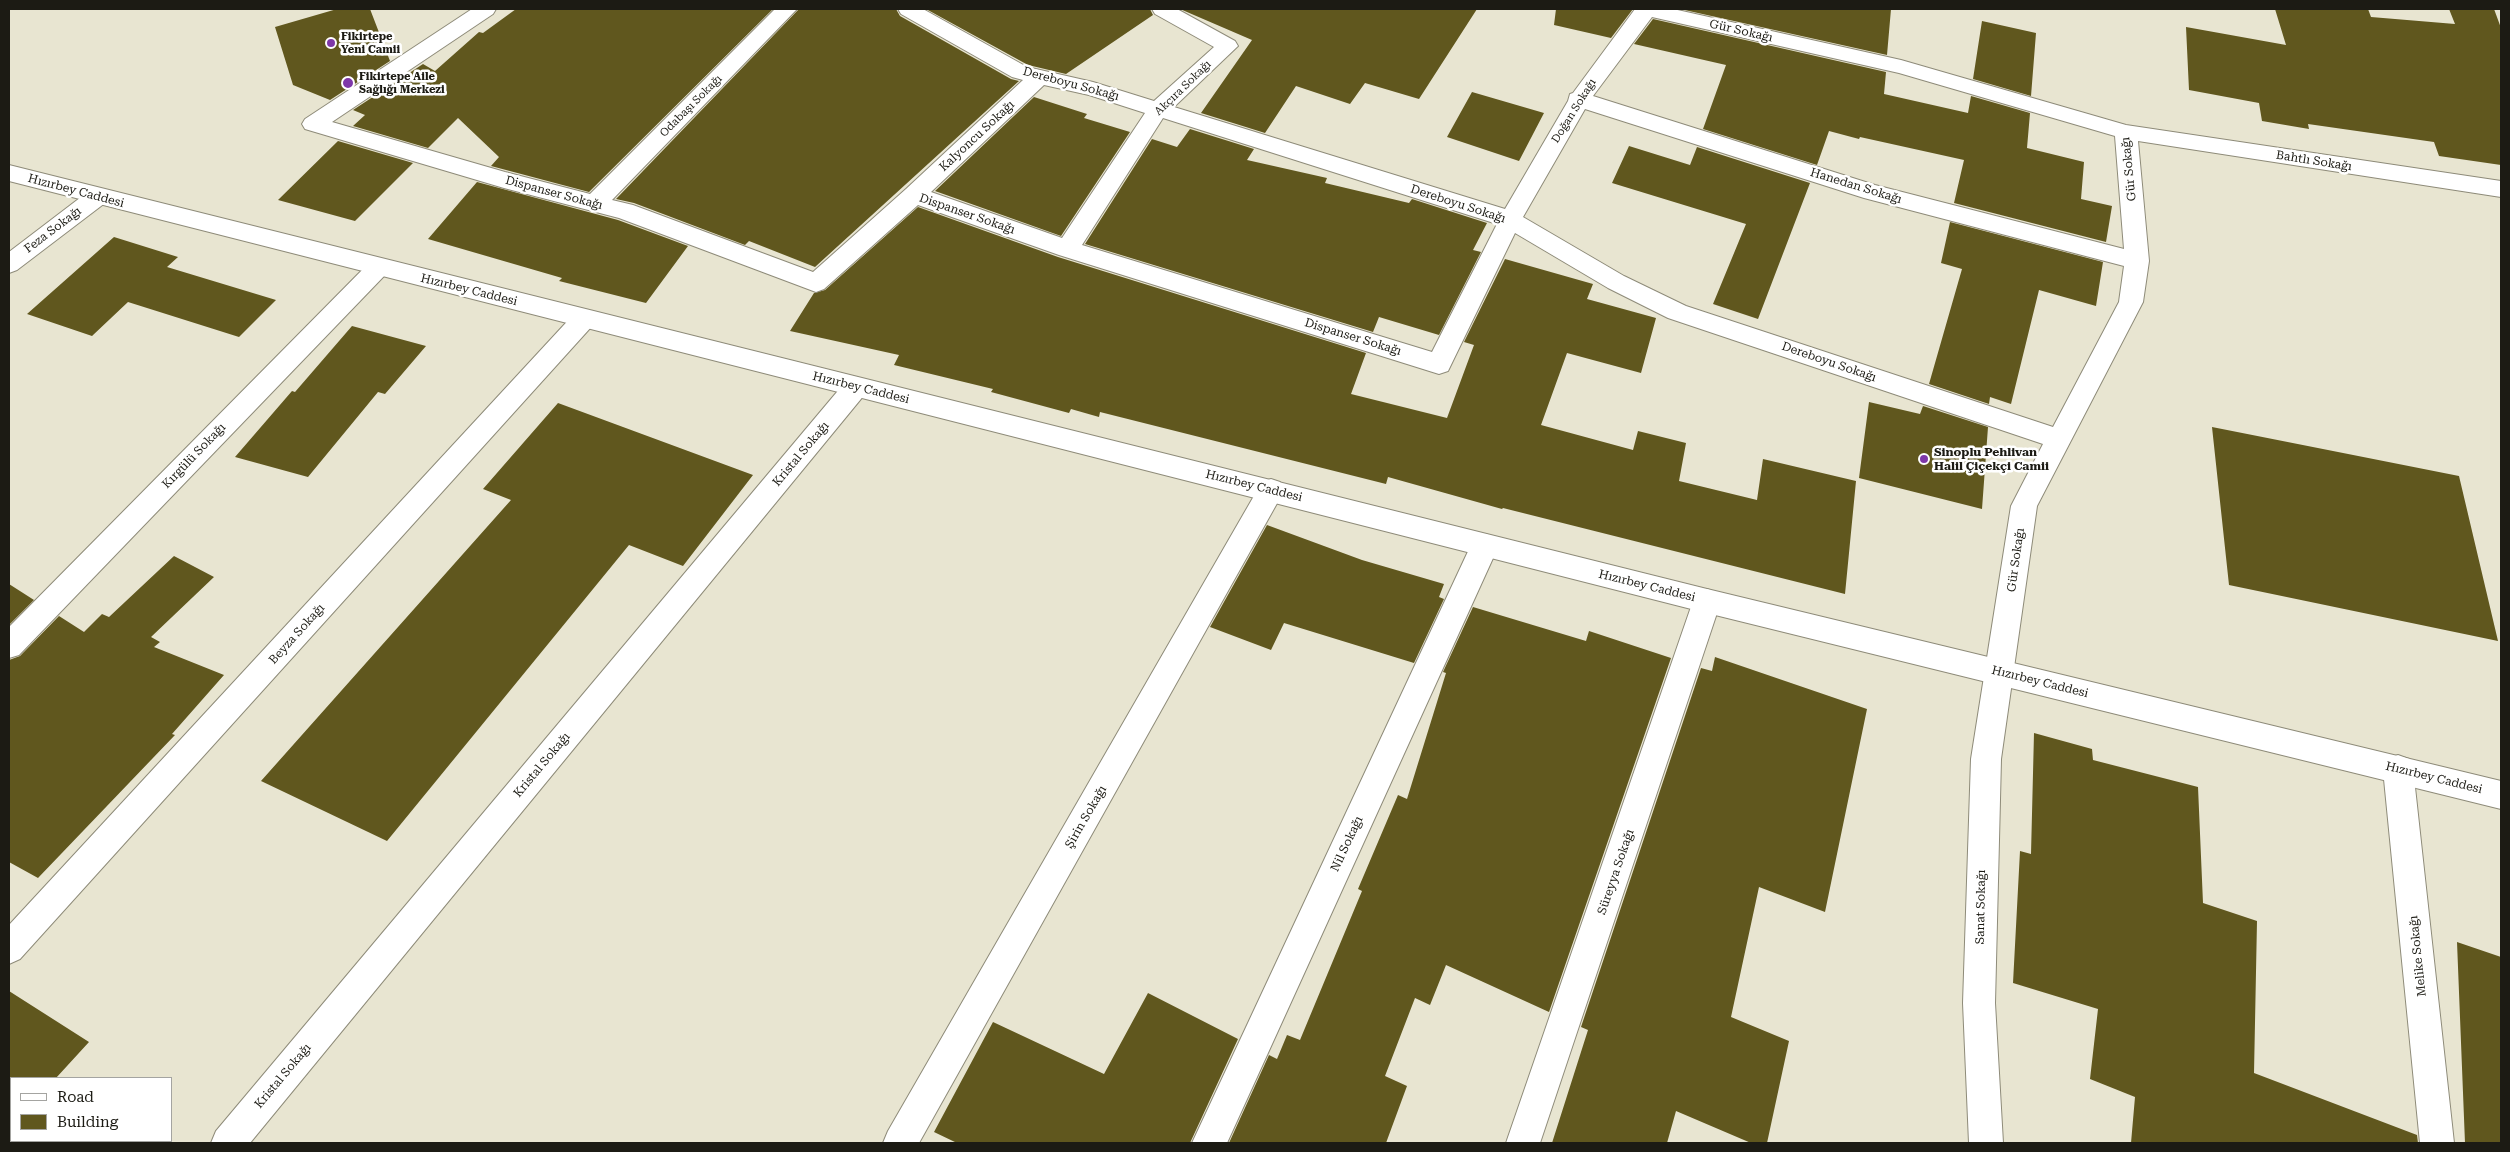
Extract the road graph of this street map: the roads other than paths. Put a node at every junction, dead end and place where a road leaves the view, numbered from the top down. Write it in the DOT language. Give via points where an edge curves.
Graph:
graph roads {
  1 [pos="486,9"];
  2 [pos="787,9"];
  3 [pos="908,9"];
  4 [pos="1162,9"];
  5 [pos="1646,9"];
  6 [pos="1040,76"];
  7 [pos="1578,99"];
  8 [pos="1158,109"];
  9 [pos="2126,132"];
  10 [pos="9,173"];
  11 [pos="2501,190"];
  12 [pos="914,195"];
  13 [pos="97,197"];
  14 [pos="594,204"];
  15 [pos="1510,220"];
  16 [pos="1068,249"];
  17 [pos="2137,261"];
  18 [pos="9,264"];
  19 [pos="379,267"];
  20 [pos="584,319"];
  21 [pos="856,387"];
  22 [pos="2058,439"];
  23 [pos="1271,490"];
  24 [pos="1485,545"];
  25 [pos="1707,601"];
  26 [pos="9,646"];
  27 [pos="2000,672"];
  28 [pos="2398,770"];
  29 [pos="2501,795"];
  30 [pos="9,948"];
  31 [pos="228,1143"];
  32 [pos="900,1143"];
  33 [pos="1209,1143"];
  34 [pos="1523,1143"];
  35 [pos="1986,1143"];
  36 [pos="2437,1143"];
  1 -- 14 [label="street, Dispanser Sokağı" via="313,124"];
  2 -- 14 [label="street, Odabaşı Sokağı"];
  3 -- 6 [label="street, Dereboyu Sokağı" via="1020,72"];
  4 -- 8 [label="street, Akçıra Sokağı" via="1228,46"];
  5 -- 7 [label="street, Doğan Sokağı"];
  5 -- 9 [label="street, Gür Sokağı" via="1901,67"];
  6 -- 8 [label="street, Dereboyu Sokağı"];
  6 -- 12 [label="street, Kalyoncu Sokağı"];
  7 -- 15 [label="street, Doğan Sokağı"];
  7 -- 17 [label="street, Hanedan Sokağı" via="1872,192"];
  8 -- 15 [label="street, Dereboyu Sokağı"];
  8 -- 16 [label="street, Akçıra Sokağı"];
  9 -- 11 [label="street, Bahtlı Sokağı"];
  9 -- 17 [label="street, Gür Sokağı"];
  10 -- 13 [label="street, Hızırbey Caddesi"];
  12 -- 14 [label="street, Dispanser Sokağı" via="816,283 625,211"];
  12 -- 16 [label="street, Dispanser Sokağı"];
  13 -- 18 [label="street, Feza Sokağı"];
  13 -- 19 [label="street, Hızırbey Caddesi"];
  15 -- 16 [label="street, Dispanser Sokağı" via="1439,364"];
  15 -- 22 [label="street, Dereboyu Sokağı" via="1616,282 1677,312"];
  17 -- 22 [label="street, Gür Sokağı" via="2131,302"];
  19 -- 20 [label="street, Hızırbey Caddesi"];
  19 -- 26 [label="street, Kırgülü Sokağı"];
  20 -- 21 [label="street, Hızırbey Caddesi"];
  20 -- 30 [label="street, Beyza Sokağı"];
  21 -- 23 [label="street, Hızırbey Caddesi"];
  21 -- 31 [label="street, Kristal Sokağı"];
  22 -- 27 [label="street, Gür Sokağı" via="2024,506"];
  23 -- 24 [label="street, Hızırbey Caddesi"];
  23 -- 32 [label="street, Şirin Sokağı"];
  24 -- 25 [label="street, Hızırbey Caddesi"];
  24 -- 33 [label="street, Nil Sokağı"];
  25 -- 27 [label="street, Hızırbey Caddesi"];
  25 -- 34 [label="street, Süreyya Sokağı"];
  27 -- 28 [label="street, Hızırbey Caddesi"];
  27 -- 35 [label="street, Sanat Sokağı" via="1986,759 1981,886 1979,1003"];
  28 -- 29 [label="street, Hızırbey Caddesi"];
  28 -- 36 [label="street, Melike Sokağı"];
}
